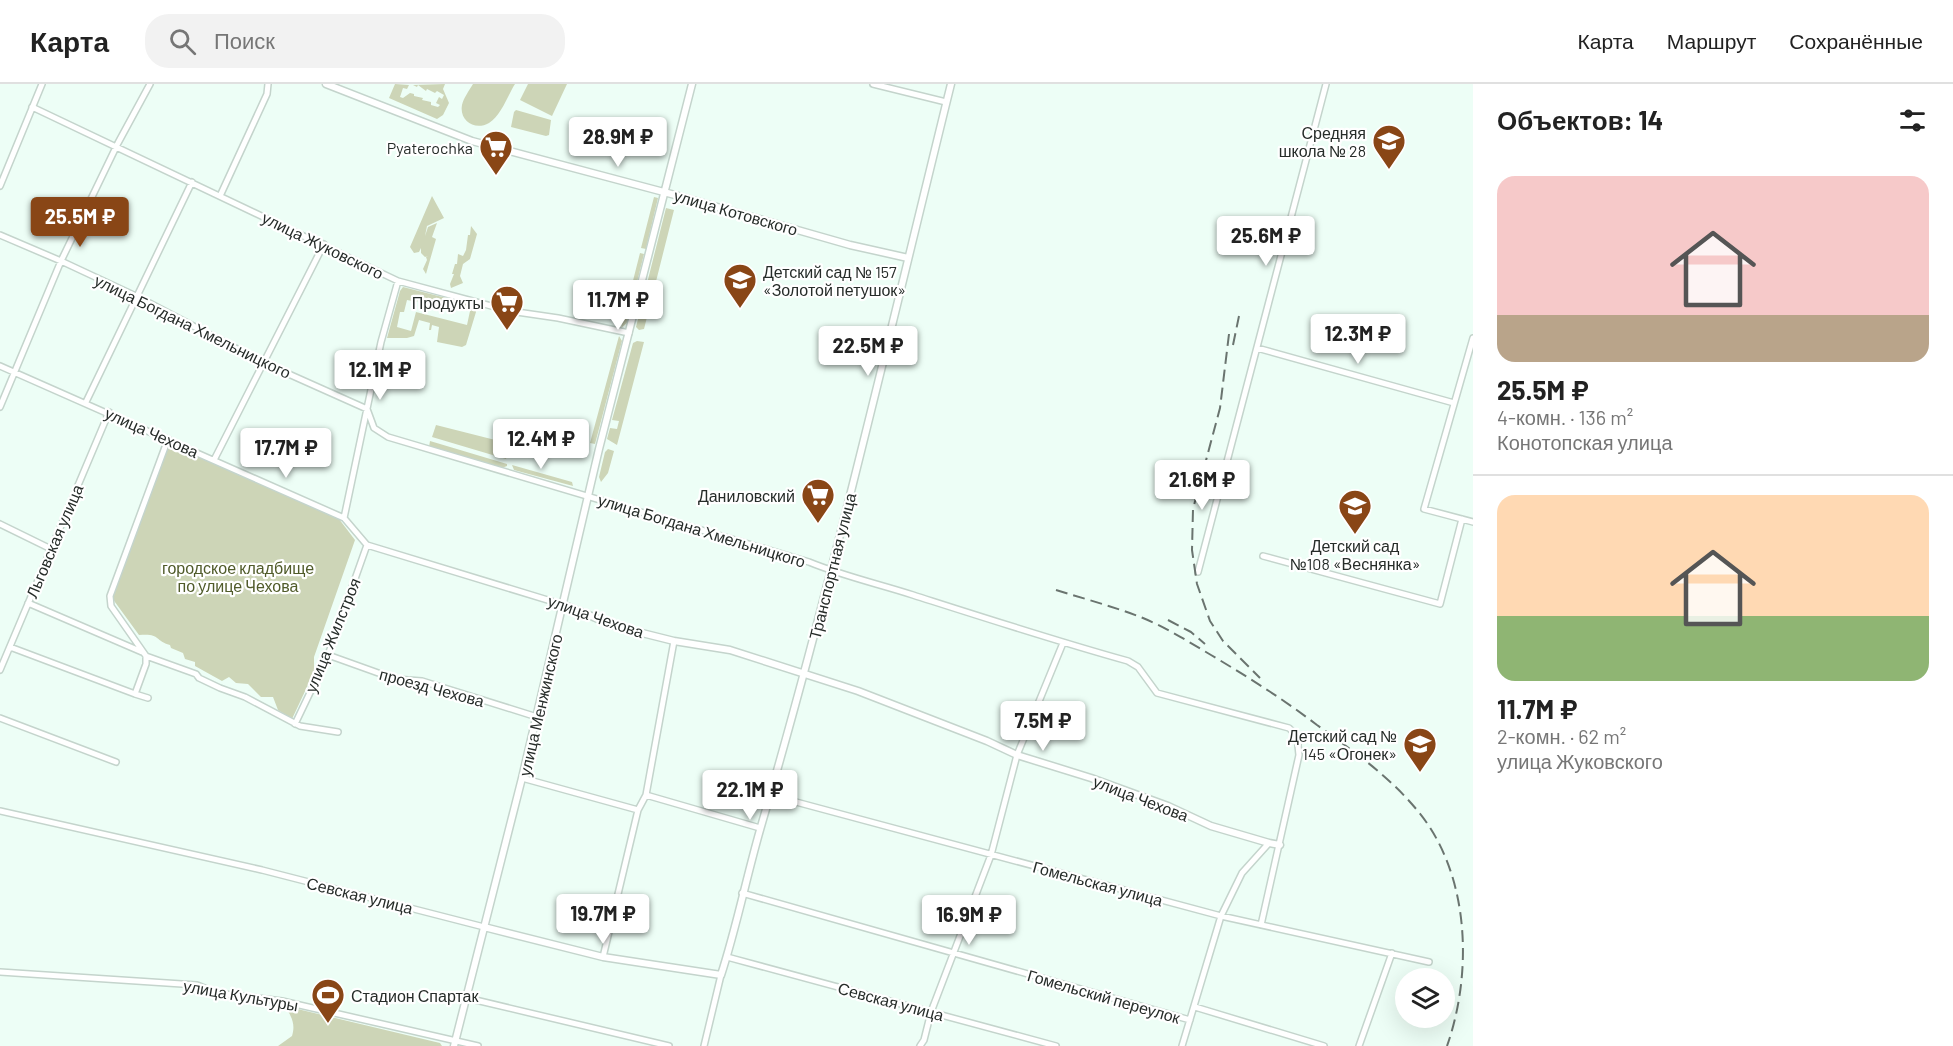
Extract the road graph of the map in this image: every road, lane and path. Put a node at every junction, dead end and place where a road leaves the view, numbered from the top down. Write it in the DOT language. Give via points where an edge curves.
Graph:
graph roads {
  1 [pos="42,84"];
  2 [pos="150,84"];
  3 [pos="268,84"];
  4 [pos="326,84"];
  5 [pos="692,84"];
  6 [pos="873,84"];
  7 [pos="951,84"];
  8 [pos="1326,84"];
  9 [pos="946,102"];
  10 [pos="32,107"];
  11 [pos="117,147"];
  12 [pos="192,182"];
  13 [pos="0,186"];
  14 [pos="664,192"];
  15 [pos="220,196"];
  16 [pos="0,236"];
  17 [pos="324,244"];
  18 [pos="908,258"];
  19 [pos="61,261"];
  20 [pos="398,281"];
  21 [pos="138,297"];
  22 [pos="630,333"];
  23 [pos="1473,338"];
  24 [pos="1257,348"];
  25 [pos="264,363"];
  26 [pos="0,366"];
  27 [pos="15,372"];
  28 [pos="86,402"];
  29 [pos="1454,403"];
  30 [pos="0,407"];
  31 [pos="367,409"];
  32 [pos="108,412"];
  33 [pos="168,439"];
  34 [pos="214,460"];
  35 [pos="589,496"];
  36 [pos="344,518"];
  37 [pos="1462,519"];
  38 [pos="1473,522"];
  39 [pos="0,524"];
  40 [pos="367,545"];
  41 [pos="51,549"];
  42 [pos="1263,556"];
  43 [pos="830,571"];
  44 [pos="1198,572"];
  45 [pos="28,603"];
  46 [pos="564,605"];
  47 [pos="674,641"];
  48 [pos="1063,643"];
  49 [pos="10,646"];
  50 [pos="144,654"];
  51 [pos="328,655"];
  52 [pos="0,670"];
  53 [pos="805,674"];
  54 [pos="135,694"];
  55 [pos="148,698"];
  56 [pos="537,717"];
  57 [pos="0,718"];
  58 [pos="295,724"];
  59 [pos="338,732"];
  60 [pos="1017,755"];
  61 [pos="117,762"];
  62 [pos="522,778"];
  63 [pos="646,795"];
  64 [pos="770,795"];
  65 [pos="638,810"];
  66 [pos="0,811"];
  67 [pos="760,828"];
  68 [pos="1269,843"];
  69 [pos="1280,845"];
  70 [pos="991,855"];
  71 [pos="742,892"];
  72 [pos="1221,916"];
  73 [pos="1261,925"];
  74 [pos="484,927"];
  75 [pos="1392,953"];
  76 [pos="954,954"];
  77 [pos="603,957"];
  78 [pos="727,957"];
  79 [pos="1429,962"];
  80 [pos="0,972"];
  81 [pos="721,975"];
  82 [pos="466,998"];
  83 [pos="1195,1007"];
  84 [pos="931,1012"];
  85 [pos="1190,1020"];
  86 [pos="454,1043"];
  87 [pos="1358,1045"];
  88 [pos="478,1046"];
  89 [pos="669,1046"];
  90 [pos="704,1046"];
  91 [pos="920,1046"];
  92 [pos="1056,1046"];
  93 [pos="1182,1046"];
  94 [pos="1324,1046"];
  1 -- 10 [label="street"];
  2 -- 11 [label="street"];
  3 -- 15 [label="street" via="267,94"];
  4 -- 14 [label="street, улица Котовского" via="472,141"];
  5 -- 14 [label="street, улица Менжинского"];
  6 -- 9 [label="street"];
  7 -- 9 [label="street, Транспортная улица"];
  8 -- 24 [label="street"];
  9 -- 18 [label="street, Транспортная улица"];
  10 -- 11 [label="street, улица Жуковского"];
  10 -- 13 [label="street"];
  11 -- 12 [label="street, улица Жуковского"];
  11 -- 19 [label="street"];
  12 -- 15 [label="street, улица Жуковского"];
  12 -- 21 [label="street"];
  14 -- 18 [label="street, улица Котовского"];
  14 -- 22 [label="street, улица Менжинского"];
  15 -- 17 [label="street, улица Жуковского"];
  16 -- 19 [label="street, улица Богдана Хмельницкого"];
  17 -- 20 [label="street, улица Жуковского"];
  17 -- 25 [label="street"];
  18 -- 43 [label="street, Транспортная улица"];
  19 -- 21 [label="street, улица Богдана Хмельницкого"];
  19 -- 27 [label="street"];
  20 -- 22 [label="street, улица Жуковского" via="510,311"];
  20 -- 31 [label="street"];
  21 -- 25 [label="street, улица Богдана Хмельницкого"];
  21 -- 28 [label="street"];
  22 -- 35 [label="street, улица Менжинского"];
  23 -- 29 [label="street"];
  24 -- 29 [label="street"];
  24 -- 44 [label="street"];
  25 -- 31 [label="street, улица Богдана Хмельницкого"];
  25 -- 34 [label="street"];
  26 -- 27 [label="street, улица Чехова"];
  27 -- 28 [label="street, улица Чехова"];
  27 -- 30 [label="street"];
  28 -- 32 [label="street, улица Чехова"];
  29 -- 37 [label="street" via="1424,509"];
  31 -- 35 [label="street, улица Богдана Хмельницкого" via="374,428 388,437"];
  31 -- 36 [label="street"];
  32 -- 33 [label="street, улица Чехова"];
  32 -- 41 [label="street, Льговская улица"];
  33 -- 34 [label="street, улица Чехова"];
  33 -- 50 [label="street" via="110,596 111,606"];
  34 -- 36 [label="street, улица Чехова"];
  35 -- 43 [label="street, улица Богдана Хмельницкого"];
  35 -- 46 [label="street, улица Менжинского"];
  36 -- 40 [label="street, улица Чехова"];
  37 -- 38 [label="street"];
  37 -- 42 [label="street" via="1440,604"];
  39 -- 41 [label="street"];
  40 -- 46 [label="street, улица Чехова"];
  40 -- 51 [label="street, улица Жилстроя"];
  41 -- 45 [label="street, Льговская улица"];
  43 -- 48 [label="street, улица Богдана Хмельницкого"];
  43 -- 53 [label="street, Транспортная улица"];
  45 -- 49 [label="street, Льговская улица"];
  45 -- 50 [label="street"];
  46 -- 47 [label="street, улица Чехова" via="618,627"];
  46 -- 56 [label="street, улица Менжинского"];
  47 -- 53 [label="street, улица Чехова" via="730,650"];
  47 -- 63 [label="street"];
  48 -- 60 [label="street"];
  48 -- 69 [label="street, улица Богдана Хмельницкого" via="1128,661 1138,667 1157,693 1289,728 1297,736 1299,755"];
  49 -- 52 [label="street, Льговская улица"];
  49 -- 54 [label="street"];
  50 -- 54 [label="street" via="146,664"];
  50 -- 58 [label="street" via="196,674"];
  51 -- 56 [label="street, проезд Чехова" via="395,679 422,681"];
  51 -- 58 [label="street, улица Жилстроя"];
  53 -- 60 [label="street, улица Чехова" via="858,691"];
  53 -- 64 [label="street, Транспортная улица"];
  54 -- 55 [label="street"];
  56 -- 62 [label="street, улица Менжинского"];
  57 -- 61 [label="street"];
  58 -- 59 [label="street"];
  60 -- 68 [label="street, улица Чехова" via="1168,806 1211,826"];
  60 -- 70 [label="street"];
  62 -- 65 [label="street"];
  62 -- 74 [label="street, улица Менжинского"];
  63 -- 65 [label="street"];
  63 -- 67 [label="street"];
  64 -- 67 [label="street, Транспортная улица"];
  64 -- 70 [label="street, Гомельская улица"];
  65 -- 77 [label="street"];
  66 -- 74 [label="street, Севская улица" via="262,870"];
  67 -- 71 [label="street, Транспортная улица"];
  68 -- 69 [label="street, улица Чехова"];
  68 -- 72 [label="street" via="1242,873"];
  69 -- 73 [label="street"];
  70 -- 72 [label="street, Гомельская улица"];
  70 -- 76 [label="street"];
  71 -- 76 [label="street, Гомельский переулок"];
  71 -- 78 [label="street, Транспортная улица"];
  72 -- 73 [label="street, Гомельская улица"];
  72 -- 83 [label="street"];
  73 -- 75 [label="street, Гомельская улица"];
  74 -- 77 [label="street, Севская улица"];
  74 -- 82 [label="street, улица Менжинского"];
  75 -- 79 [label="street, Гомельская улица"];
  75 -- 87 [label="street"];
  76 -- 84 [label="street"];
  76 -- 85 [label="street, Гомельский переулок"];
  77 -- 81 [label="street, Севская улица"];
  78 -- 81 [label="street, Транспортная улица"];
  78 -- 84 [label="street, Севская улица"];
  80 -- 86 [label="street, улица Культуры" via="196,985 217,993 282,1000"];
  81 -- 90 [label="street, Транспортная улица"];
  82 -- 86 [label="street, улица Менжинского"];
  82 -- 89 [label="street"];
  83 -- 85 [label="street"];
  83 -- 94 [label="street, Гомельский переулок"];
  84 -- 91 [label="street"];
  84 -- 92 [label="street, Севская улица"];
  85 -- 93 [label="street"];
  86 -- 88 [label="street, улица Культуры"];
}
